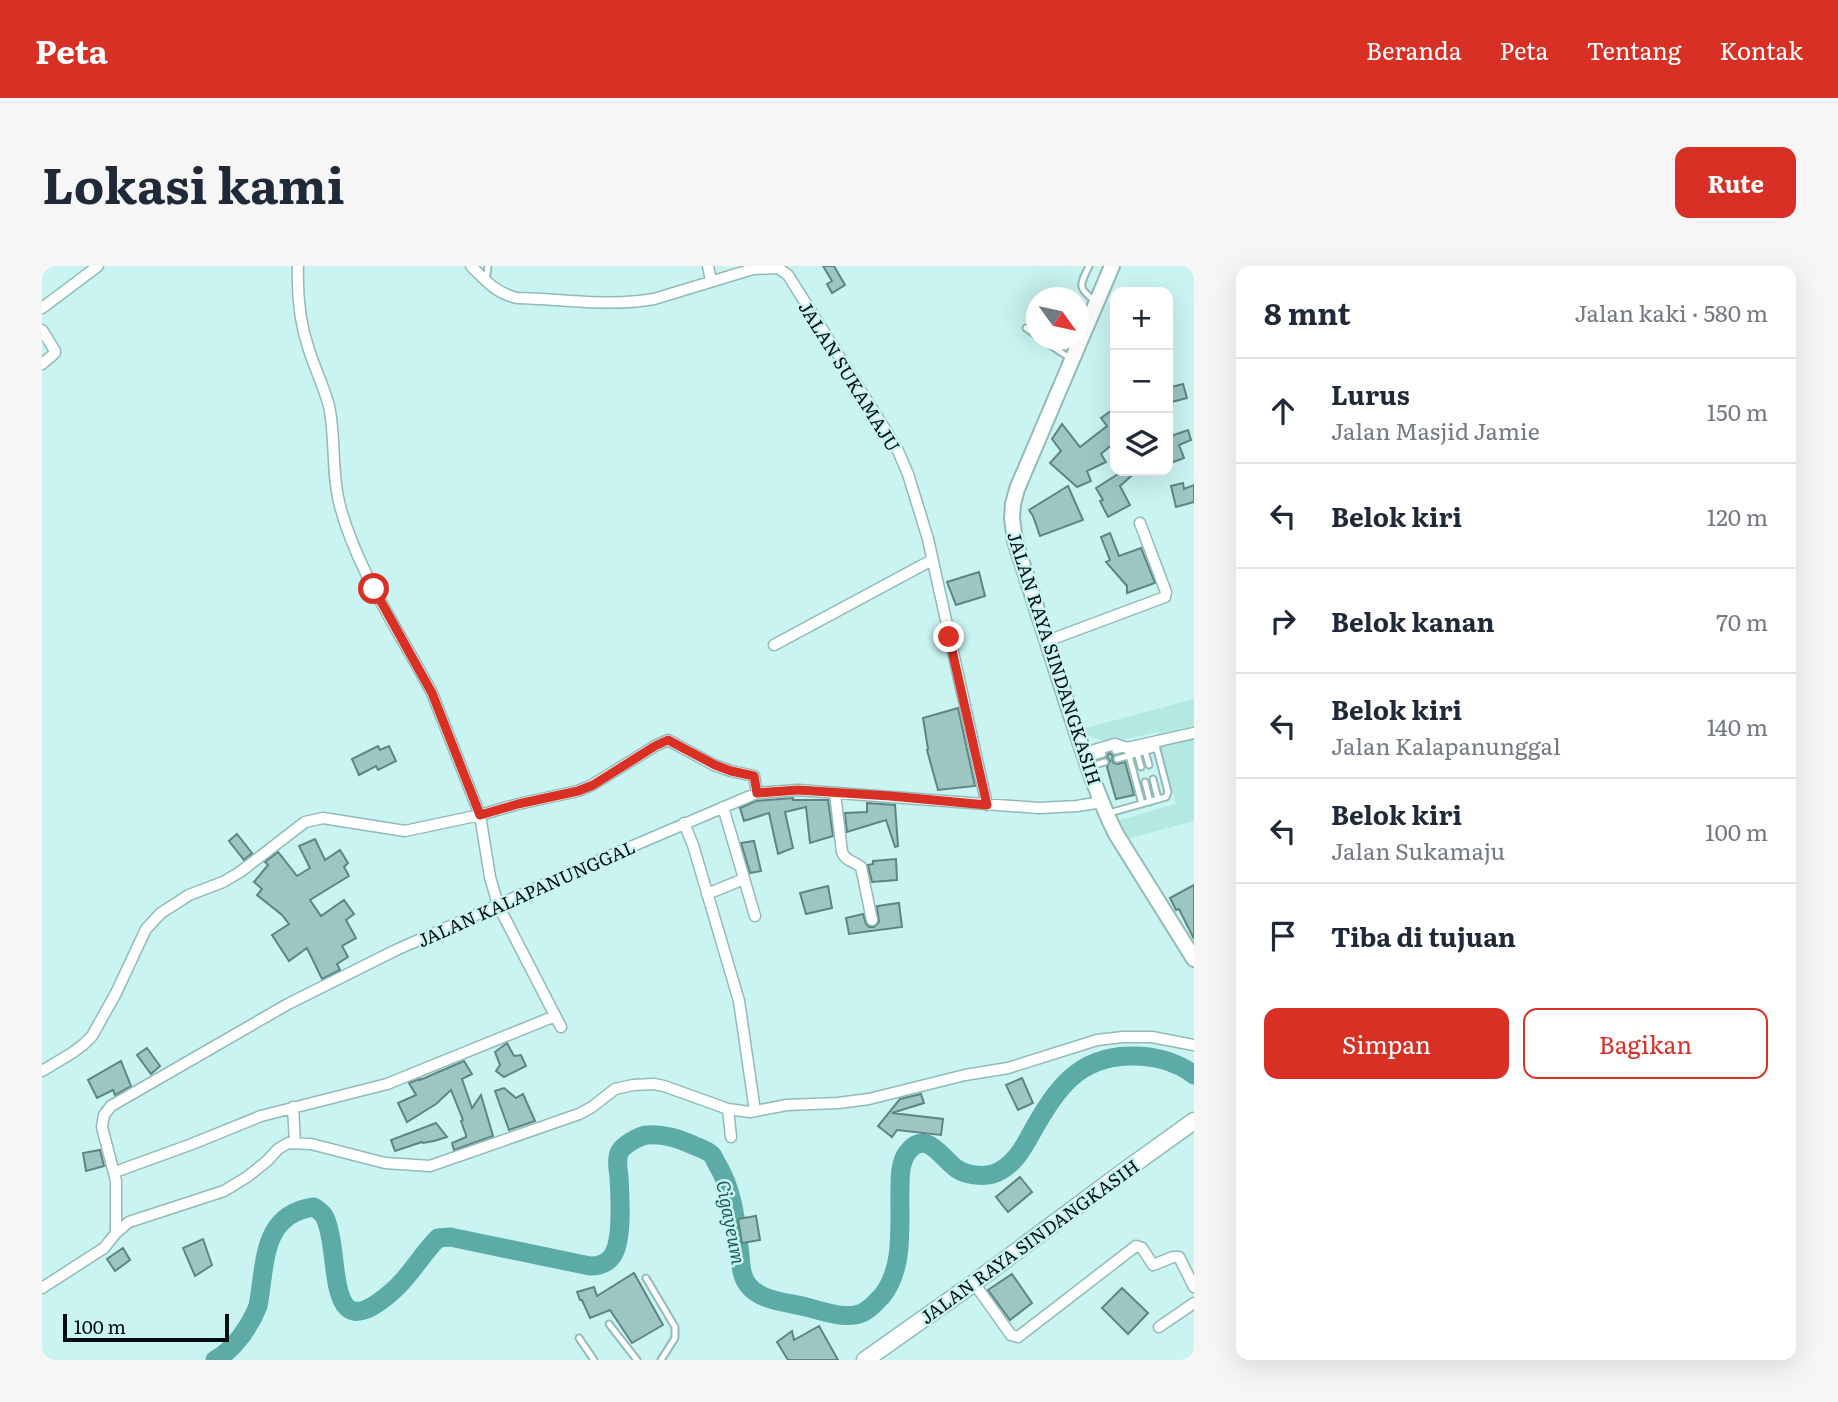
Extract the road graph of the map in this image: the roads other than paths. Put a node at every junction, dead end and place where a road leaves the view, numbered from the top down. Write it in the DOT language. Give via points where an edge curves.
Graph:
graph roads {
  1 [pos="97,266"];
  2 [pos="298,266"];
  3 [pos="471,266"];
  4 [pos="488,266"];
  5 [pos="708,266"];
  6 [pos="1089,266"];
  7 [pos="1112,266"];
  8 [pos="778,267"];
  9 [pos="710,281"];
  10 [pos="486,282"];
  11 [pos="1097,302"];
  12 [pos="42,308"];
  13 [pos="42,330"];
  14 [pos="1058,350"];
  15 [pos="1073,360"];
  16 [pos="42,363"];
  17 [pos="1139,523"];
  18 [pos="932,560"];
  19 [pos="1047,641"];
  20 [pos="774,645"];
  21 [pos="1194,733"];
  22 [pos="1144,748"];
  23 [pos="1115,751"];
  24 [pos="1102,754"];
  25 [pos="1086,759"];
  26 [pos="1118,759"];
  27 [pos="1105,762"];
  28 [pos="1149,765"];
  29 [pos="1141,767"];
  30 [pos="1153,779"];
  31 [pos="1145,782"];
  32 [pos="757,793"];
  33 [pos="835,793"];
  34 [pos="1158,799"];
  35 [pos="1150,802"];
  36 [pos="1142,804"];
  37 [pos="987,805"];
  38 [pos="723,807"];
  39 [pos="1104,808"];
  40 [pos="480,815"];
  41 [pos="684,824"];
  42 [pos="744,878"];
  43 [pos="707,894"];
  44 [pos="498,905"];
  45 [pos="755,916"];
  46 [pos="872,920"];
  47 [pos="1194,959"];
  48 [pos="555,1016"];
  49 [pos="561,1027"];
  50 [pos="1194,1045"];
  51 [pos="42,1070"];
  52 [pos="293,1107"];
  53 [pos="728,1109"];
  54 [pos="755,1111"];
  55 [pos="1194,1121"];
  56 [pos="731,1138"];
  57 [pos="295,1140"];
  58 [pos="115,1172"];
  59 [pos="116,1228"];
  60 [pos="646,1278"];
  61 [pos="974,1283"];
  62 [pos="1194,1287"];
  63 [pos="42,1288"];
  64 [pos="1194,1303"];
  65 [pos="609,1324"];
  66 [pos="1159,1327"];
  67 [pos="579,1338"];
  68 [pos="594,1360"];
  69 [pos="637,1360"];
  70 [pos="661,1360"];
  71 [pos="865,1360"];
  1 -- 12 [label="street"];
  2 -- 40 [label="street" via="302,325 328,403 341,510 361,562 432,693"];
  3 -- 10 [label="street, JALAN SUKAMAJU"];
  4 -- 10 [label="lane"];
  5 -- 9 [label="street"];
  6 -- 11 [label="lane" via="1081,288"];
  7 -- 11 [label="main road, JALAN RAYA SINDANGKASIH"];
  8 -- 9 [label="street, JALAN SUKAMAJU"];
  8 -- 18 [label="street, JALAN SUKAMAJU" via="788,275 899,453"];
  9 -- 10 [label="street, JALAN SUKAMAJU" via="654,299 605,303 517,298"];
  11 -- 15 [label="main road, JALAN RAYA SINDANGKASIH"];
  13 -- 16 [label="street" via="55,351"];
  14 -- 15 [label="lane"];
  15 -- 19 [label="main road, JALAN RAYA SINDANGKASIH" via="1013,504 1015,541"];
  17 -- 19 [label="street" via="1166,597"];
  18 -- 20 [label="street"];
  18 -- 37 [label="street, JALAN SUKAMAJU"];
  19 -- 25 [label="main road, JALAN RAYA SINDANGKASIH"];
  21 -- 22 [label="street"];
  22 -- 23 [label="lane"];
  22 -- 25 [label="street" via="1115,744"];
  22 -- 26 [label="lane"];
  22 -- 28 [label="lane"];
  22 -- 29 [label="lane"];
  22 -- 34 [label="lane" via="1168,792"];
  22 -- 36 [label="lane"];
  24 -- 25 [label="lane"];
  25 -- 27 [label="lane"];
  25 -- 39 [label="main road, JALAN RAYA SINDANGKASIH"];
  30 -- 34 [label="lane"];
  31 -- 35 [label="lane"];
  32 -- 33 [label="street, JALAN KALAPANUNGGAL"];
  32 -- 38 [label="street, JALAN KALAPANUNGGAL"];
  32 -- 40 [label="street" via="755,779 665,740 593,785"];
  33 -- 37 [label="street, JALAN KALAPANUNGGAL"];
  33 -- 46 [label="street" via="842,852 861,867"];
  34 -- 35 [label="lane"];
  35 -- 36 [label="lane"];
  36 -- 39 [label="lane"];
  37 -- 39 [label="street, JALAN KALAPANUNGGAL"];
  38 -- 41 [label="street, JALAN KALAPANUNGGAL"];
  38 -- 42 [label="street"];
  39 -- 47 [label="main road, JALAN RAYA SINDANGKASIH"];
  40 -- 44 [label="street"];
  40 -- 51 [label="street" via="405,831 323,818 305,822 240,872 161,913 146,929 92,1036"];
  41 -- 43 [label="street"];
  41 -- 44 [label="street, JALAN KALAPANUNGGAL"];
  42 -- 43 [label="street"];
  42 -- 45 [label="street"];
  43 -- 54 [label="street" via="738,1001"];
  44 -- 48 [label="street"];
  44 -- 58 [label="street, JALAN KALAPANUNGGAL" via="288,1004 111,1106 102,1127"];
  48 -- 49 [label="street"];
  48 -- 52 [label="street" via="387,1084"];
  50 -- 54 [label="street" via="1123,1037 869,1100"];
  52 -- 57 [label="street"];
  52 -- 58 [label="street"];
  53 -- 54 [label="street"];
  53 -- 56 [label="street"];
  53 -- 57 [label="street" via="664,1086 626,1085 579,1114 430,1166 386,1163"];
  55 -- 61 [label="highway, JALAN RAYA SINDANGKASIH"];
  57 -- 59 [label="street" via="224,1191"];
  58 -- 59 [label="street, JALAN KALAPANUNGGAL"];
  59 -- 63 [label="street" via="104,1248"];
  60 -- 70 [label="lane" via="675,1327 675,1338"];
  61 -- 62 [label="street" via="1015,1337 1136,1246 1153,1265 1179,1257"];
  61 -- 71 [label="highway, JALAN RAYA SINDANGKASIH"];
  64 -- 66 [label="street"];
  65 -- 69 [label="lane"];
  67 -- 68 [label="lane"];
}
